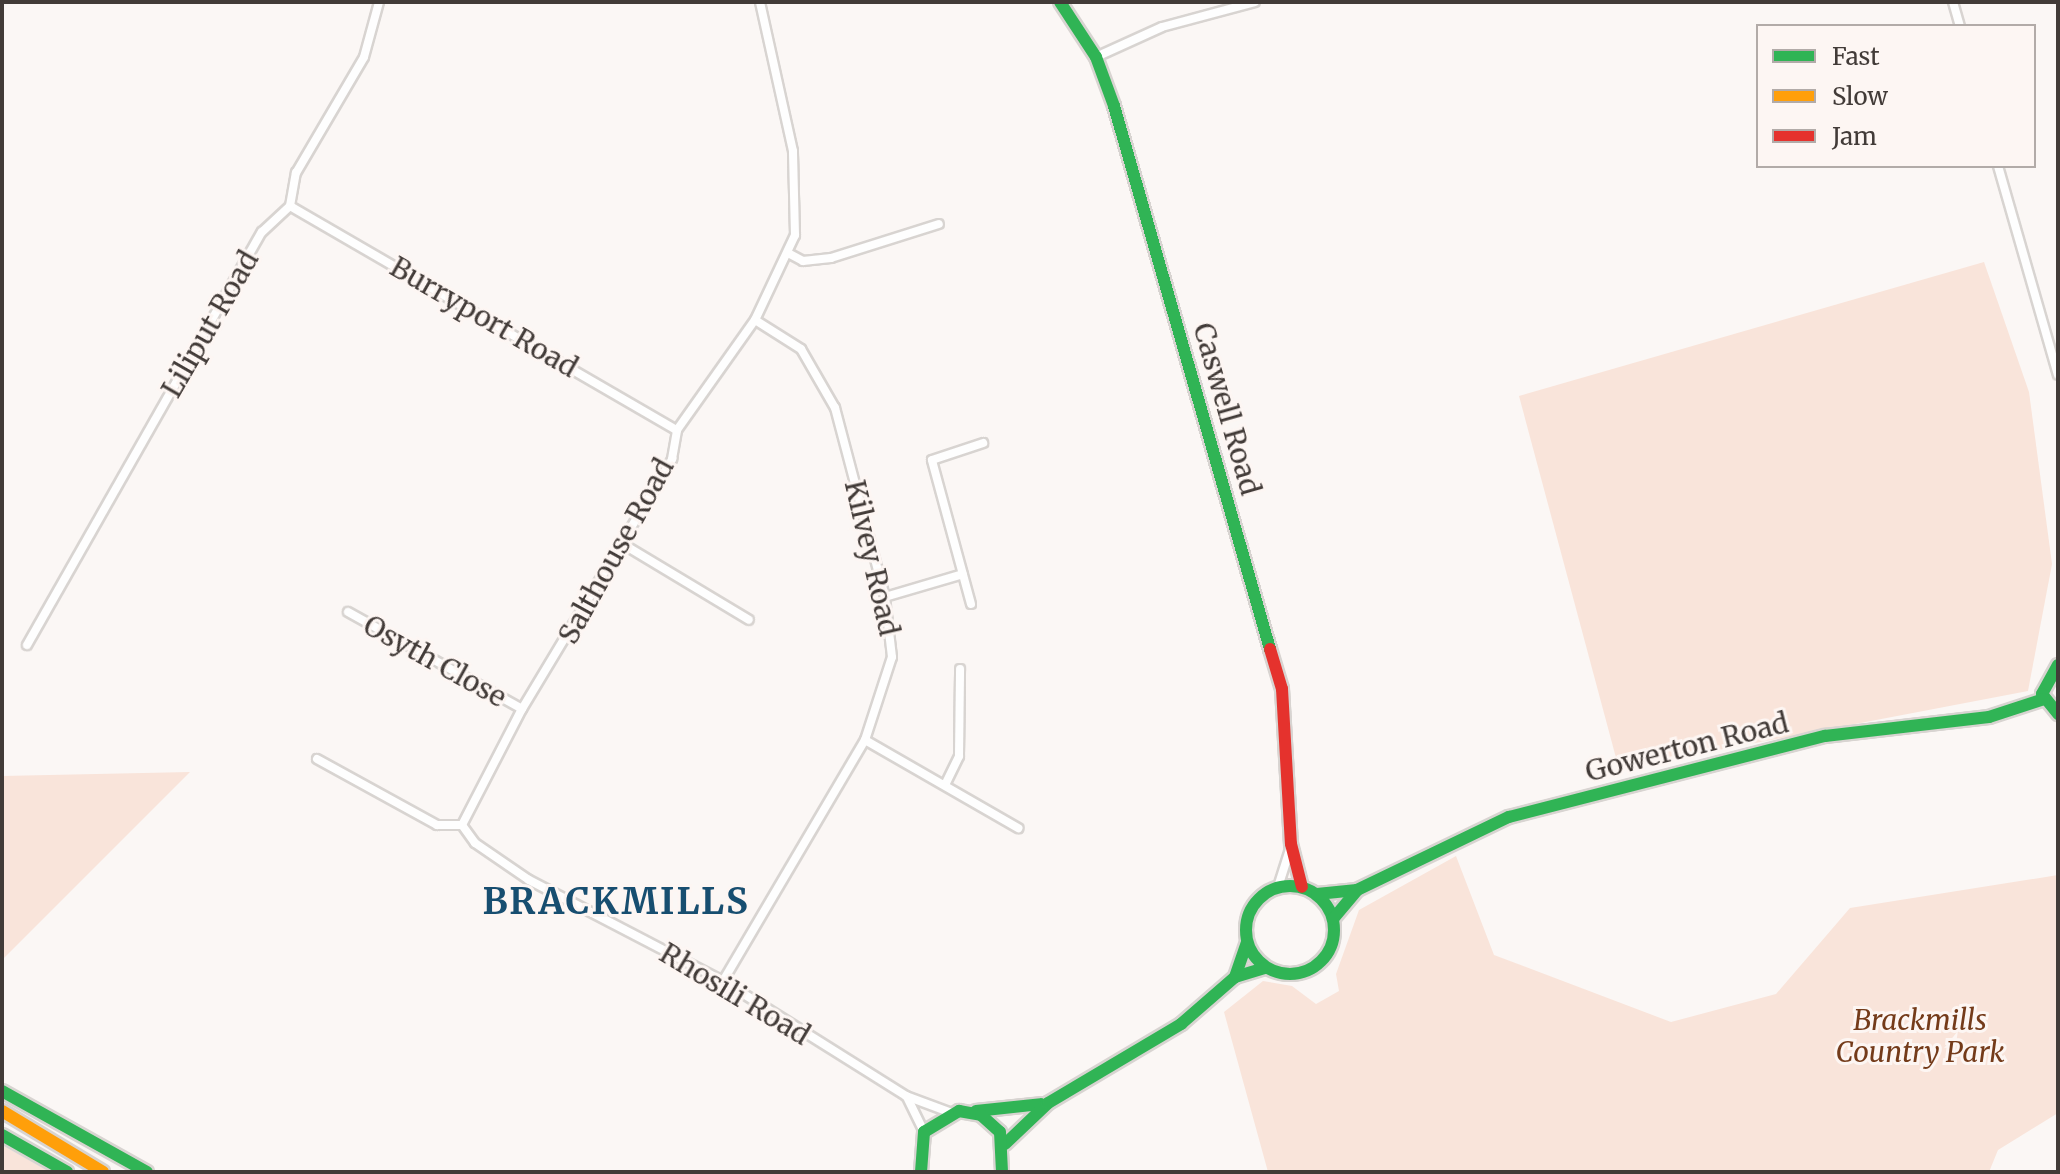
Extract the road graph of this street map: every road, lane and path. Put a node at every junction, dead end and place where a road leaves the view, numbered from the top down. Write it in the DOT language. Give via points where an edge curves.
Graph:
graph roads {
  1 [pos="379,2"];
  2 [pos="760,2"];
  3 [pos="1060,2"];
  4 [pos="1255,2"];
  5 [pos="1953,2"];
  6 [pos="1959,24"];
  7 [pos="1096,57"];
  8 [pos="1999,168"];
  9 [pos="290,206"];
  10 [pos="939,224"];
  11 [pos="788,253"];
  12 [pos="755,320"];
  13 [pos="2058,375"];
  14 [pos="677,430"];
  15 [pos="983,443"];
  16 [pos="621,543"];
  17 [pos="963,574"];
  18 [pos="885,597"];
  19 [pos="971,604"];
  20 [pos="348,612"];
  21 [pos="749,620"];
  22 [pos="27,645"];
  23 [pos="2058,665"];
  24 [pos="960,669"];
  25 [pos="2044,699"];
  26 [pos="522,709"];
  27 [pos="2058,714"];
  28 [pos="865,740"];
  29 [pos="317,759"];
  30 [pos="945,785"];
  31 [pos="462,825"];
  32 [pos="1018,828"];
  33 [pos="1291,844"];
  34 [pos="1278,887"];
  35 [pos="1302,887"];
  36 [pos="1357,890"];
  37 [pos="1317,894"];
  38 [pos="1333,919"];
  39 [pos="1247,943"];
  40 [pos="1265,968"];
  41 [pos="1235,977"];
  42 [pos="723,981"];
  43 [pos="2,1091"];
  44 [pos="906,1096"];
  45 [pos="1048,1103"];
  46 [pos="2,1111"];
  47 [pos="969,1111"];
  48 [pos="949,1112"];
  49 [pos="45,1115"];
  50 [pos="924,1132"];
  51 [pos="2,1135"];
  52 [pos="1005,1144"];
  53 [pos="1004,1170"];
  54 [pos="920,1171"];
  55 [pos="67,1172"];
  56 [pos="103,1172"];
  57 [pos="131,1172"];
  58 [pos="147,1172"];
  1 -- 9 [label="street" via="364,57 296,173"];
  2 -- 11 [label="street, Salthouse Road" via="798,195"];
  3 -- 7 [label="main road, Caswell Road"];
  4 -- 7 [label="street" via="1162,27"];
  5 -- 6 [label="street"];
  7 -- 33 [label="main road, Caswell Road" via="1282,689"];
  8 -- 13 [label="street"];
  9 -- 14 [label="street, Burryport Road"];
  9 -- 22 [label="street, Liliput Road" via="262,232"];
  10 -- 11 [label="street" via="831,258 803,261"];
  11 -- 12 [label="street, Salthouse Road"];
  12 -- 14 [label="street, Salthouse Road"];
  12 -- 18 [label="street, Kilvey Road" via="815,366 835,408"];
  14 -- 16 [label="street, Salthouse Road" via="672,459"];
  15 -- 17 [label="street" via="932,460"];
  16 -- 21 [label="street"];
  16 -- 26 [label="street, Salthouse Road"];
  17 -- 18 [label="street"];
  17 -- 19 [label="street"];
  18 -- 28 [label="street, Kilvey Road" via="890,675"];
  20 -- 26 [label="street, Osyth Close"];
  23 -- 25 [label="main road" via="2043,683"];
  24 -- 30 [label="street" via="959,756"];
  25 -- 27 [label="main road"];
  25 -- 36 [label="main road, Gowerton Road" via="1989,717 1825,736 1509,817"];
  26 -- 31 [label="street, Salthouse Road"];
  28 -- 30 [label="street"];
  28 -- 42 [label="street, Kilvey Road"];
  29 -- 31 [label="street" via="437,825"];
  30 -- 32 [label="street"];
  31 -- 42 [label="street, Rhosili Road" via="475,843 529,880"];
  33 -- 34 [label="street, Caswell Road"];
  33 -- 35 [label="main road, Caswell Road"];
  34 -- 35 [label="main road"];
  34 -- 39 [label="main road" via="1255,903"];
  35 -- 37 [label="main road"];
  36 -- 37 [label="main road, Gowerton Road"];
  36 -- 38 [label="main road, Gowerton Road"];
  37 -- 38 [label="main road"];
  38 -- 40 [label="main road" via="1331,949 1314,968 1292,975"];
  39 -- 40 [label="main road"];
  39 -- 41 [label="main road"];
  40 -- 41 [label="main road"];
  41 -- 45 [label="main road" via="1181,1024"];
  42 -- 44 [label="street, Rhosili Road"];
  43 -- 49 [label="main road"];
  44 -- 48 [label="street, Rhosili Road"];
  44 -- 50 [label="street"];
  45 -- 47 [label="main road"];
  45 -- 52 [label="main road"];
  46 -- 56 [label="main road"];
  47 -- 48 [label="main road"];
  47 -- 52 [label="main road" via="992,1122"];
  48 -- 50 [label="main road"];
  49 -- 57 [label="main road"];
  49 -- 58 [label="main road"];
  50 -- 54 [label="main road"];
  51 -- 55 [label="main road"];
  52 -- 53 [label="main road"];
}
